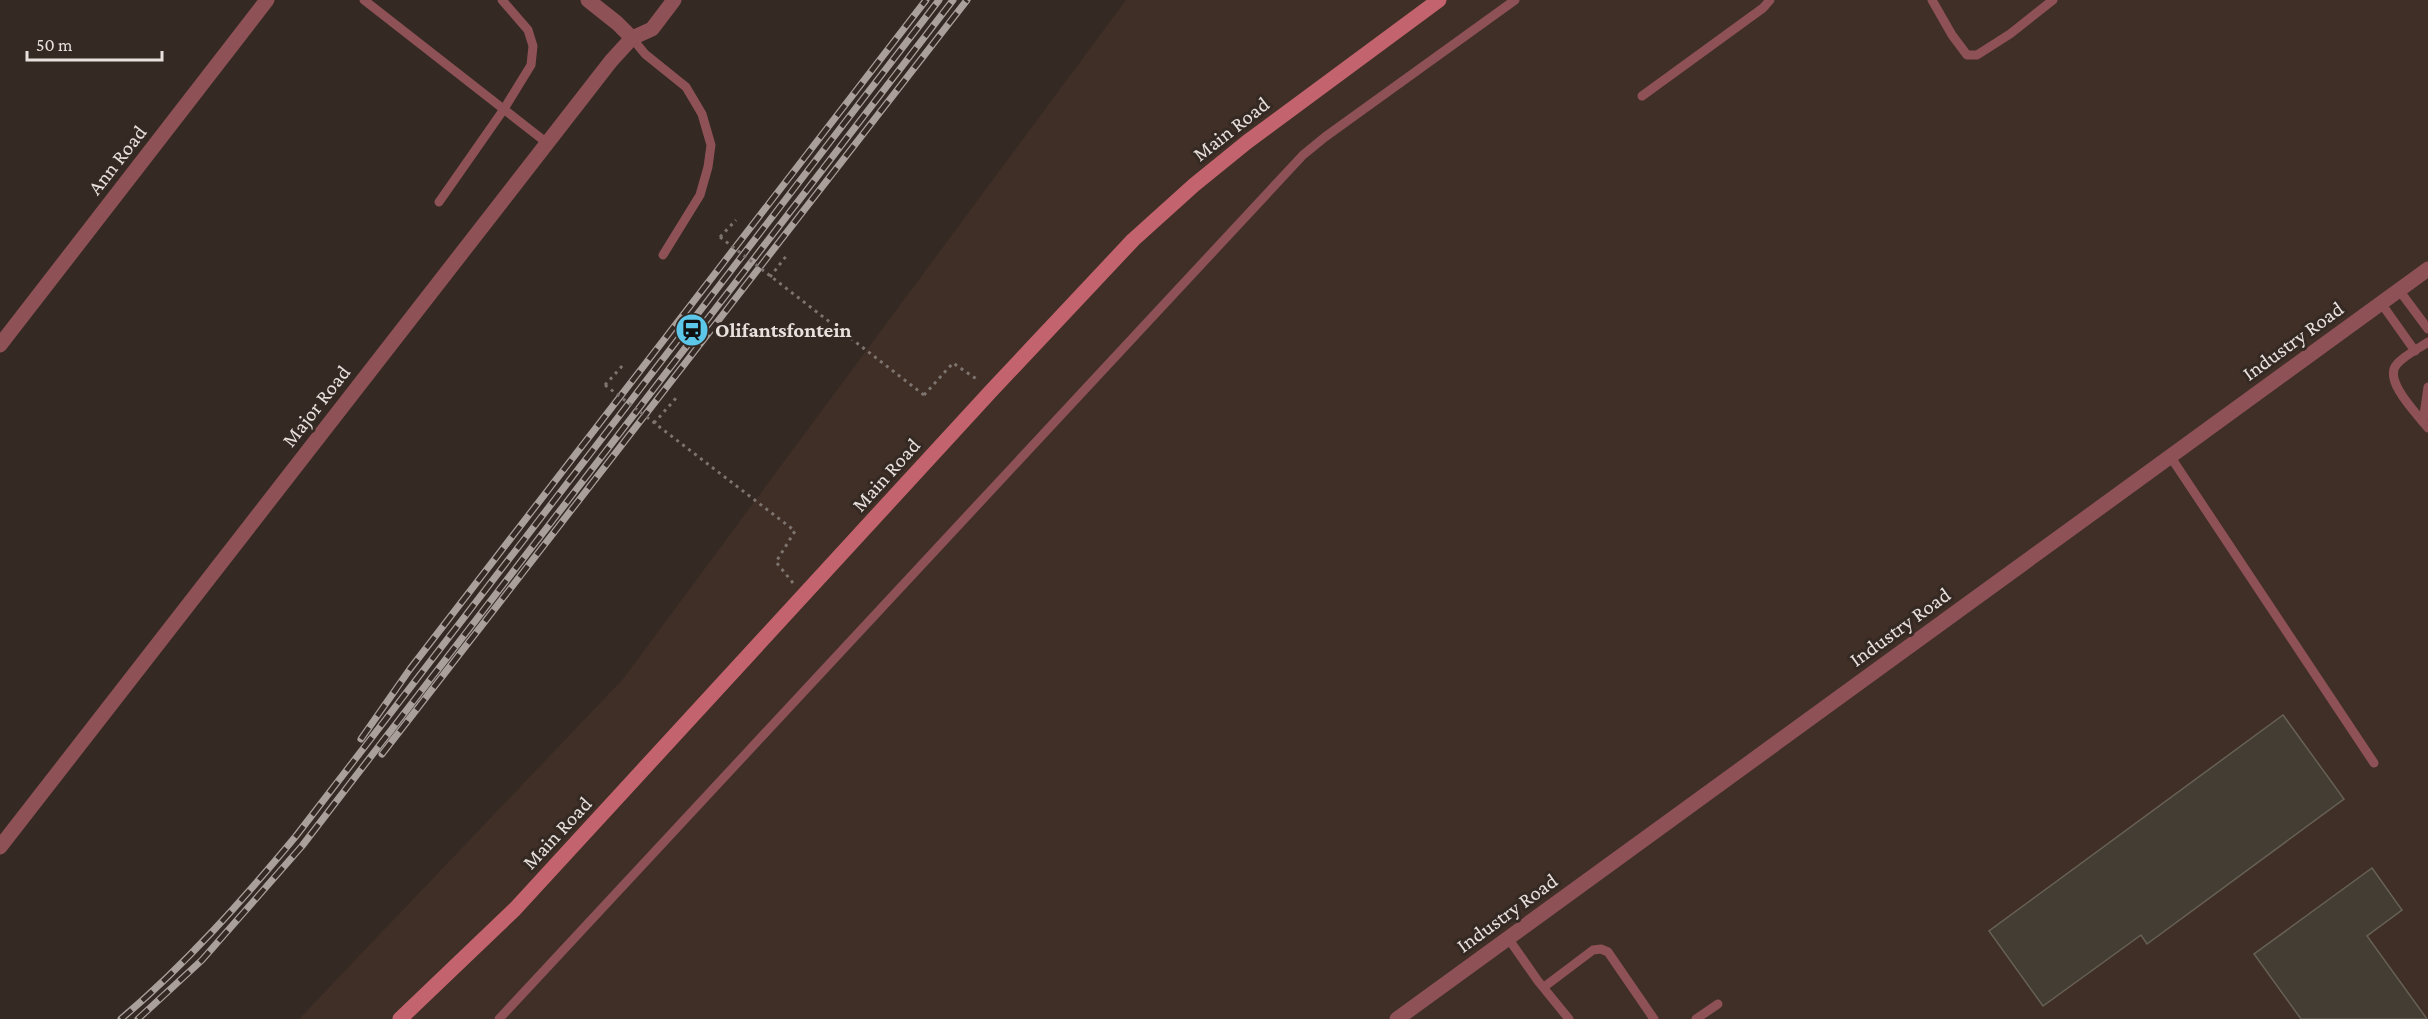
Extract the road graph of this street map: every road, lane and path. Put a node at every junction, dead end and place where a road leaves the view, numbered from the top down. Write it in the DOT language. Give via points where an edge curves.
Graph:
graph roads {
  1 [pos="364,0"];
  2 [pos="502,0"];
  3 [pos="588,0"];
  4 [pos="674,0"];
  5 [pos="1439,0"];
  6 [pos="1515,0"];
  7 [pos="1770,0"];
  8 [pos="1932,0"];
  9 [pos="2053,0"];
  10 [pos="259,3"];
  11 [pos="632,38"];
  12 [pos="1642,96"];
  13 [pos="504,109"];
  14 [pos="547,143"];
  15 [pos="439,202"];
  16 [pos="736,220"];
  17 [pos="663,255"];
  18 [pos="787,255"];
  19 [pos="2428,269"];
  20 [pos="770,277"];
  21 [pos="2399,290"];
  22 [pos="2381,303"];
  23 [pos="2428,329"];
  24 [pos="2428,342"];
  25 [pos="0,345"];
  26 [pos="2415,351"];
  27 [pos="624,364"];
  28 [pos="2428,387"];
  29 [pos="992,390"];
  30 [pos="677,397"];
  31 [pos="654,423"];
  32 [pos="2426,425"];
  33 [pos="2170,456"];
  34 [pos="804,596"];
  35 [pos="2374,763"];
  36 [pos="0,847"];
  37 [pos="1508,938"];
  38 [pos="1544,987"];
  39 [pos="1719,1004"];
  40 [pos="400,1019"];
  41 [pos="499,1019"];
  42 [pos="1397,1019"];
  43 [pos="1569,1019"];
  44 [pos="1654,1019"];
  45 [pos="1696,1019"];
  1 -- 13 [label="lane"];
  2 -- 13 [label="lane" via="528,30 533,46 527,74"];
  3 -- 11 [label="street"];
  4 -- 11 [label="street, Major Road" via="652,29"];
  5 -- 29 [label="main road, Main Road" via="1271,123 1194,185 1133,240"];
  6 -- 41 [label="lane" via="1303,155"];
  7 -- 12 [label="lane"];
  8 -- 9 [label="lane" via="1968,55 1977,55 2010,34"];
  10 -- 25 [label="street, Ann Road"];
  11 -- 14 [label="street, Major Road"];
  11 -- 17 [label="lane" via="645,54 686,87 702,114 711,145 700,195"];
  13 -- 14 [label="lane"];
  13 -- 15 [label="lane"];
  14 -- 36 [label="street, Major Road"];
  16 -- 20 [label="path, bridge" via="720,237"];
  18 -- 20 [label="path"];
  19 -- 21 [label="street, Industry Road"];
  20 -- 29 [label="path, bridge" via="924,395 952,363"];
  21 -- 22 [label="street, Industry Road"];
  21 -- 23 [label="lane"];
  22 -- 26 [label="lane"];
  22 -- 33 [label="street, Industry Road"];
  24 -- 26 [label="lane"];
  26 -- 32 [label="lane" via="2392,372 2397,388"];
  27 -- 31 [label="path, bridge" via="605,385"];
  28 -- 32 [label="lane"];
  29 -- 34 [label="main road, Main Road"];
  30 -- 31 [label="path"];
  31 -- 34 [label="path, bridge" via="795,531 776,562"];
  33 -- 35 [label="lane"];
  33 -- 37 [label="street, Industry Road"];
  34 -- 40 [label="main road, Main Road" via="515,909"];
  37 -- 38 [label="lane"];
  37 -- 42 [label="street, Industry Road"];
  38 -- 43 [label="lane"];
  38 -- 44 [label="lane" via="1593,950 1601,949 1608,952"];
  39 -- 45 [label="lane"];
}
